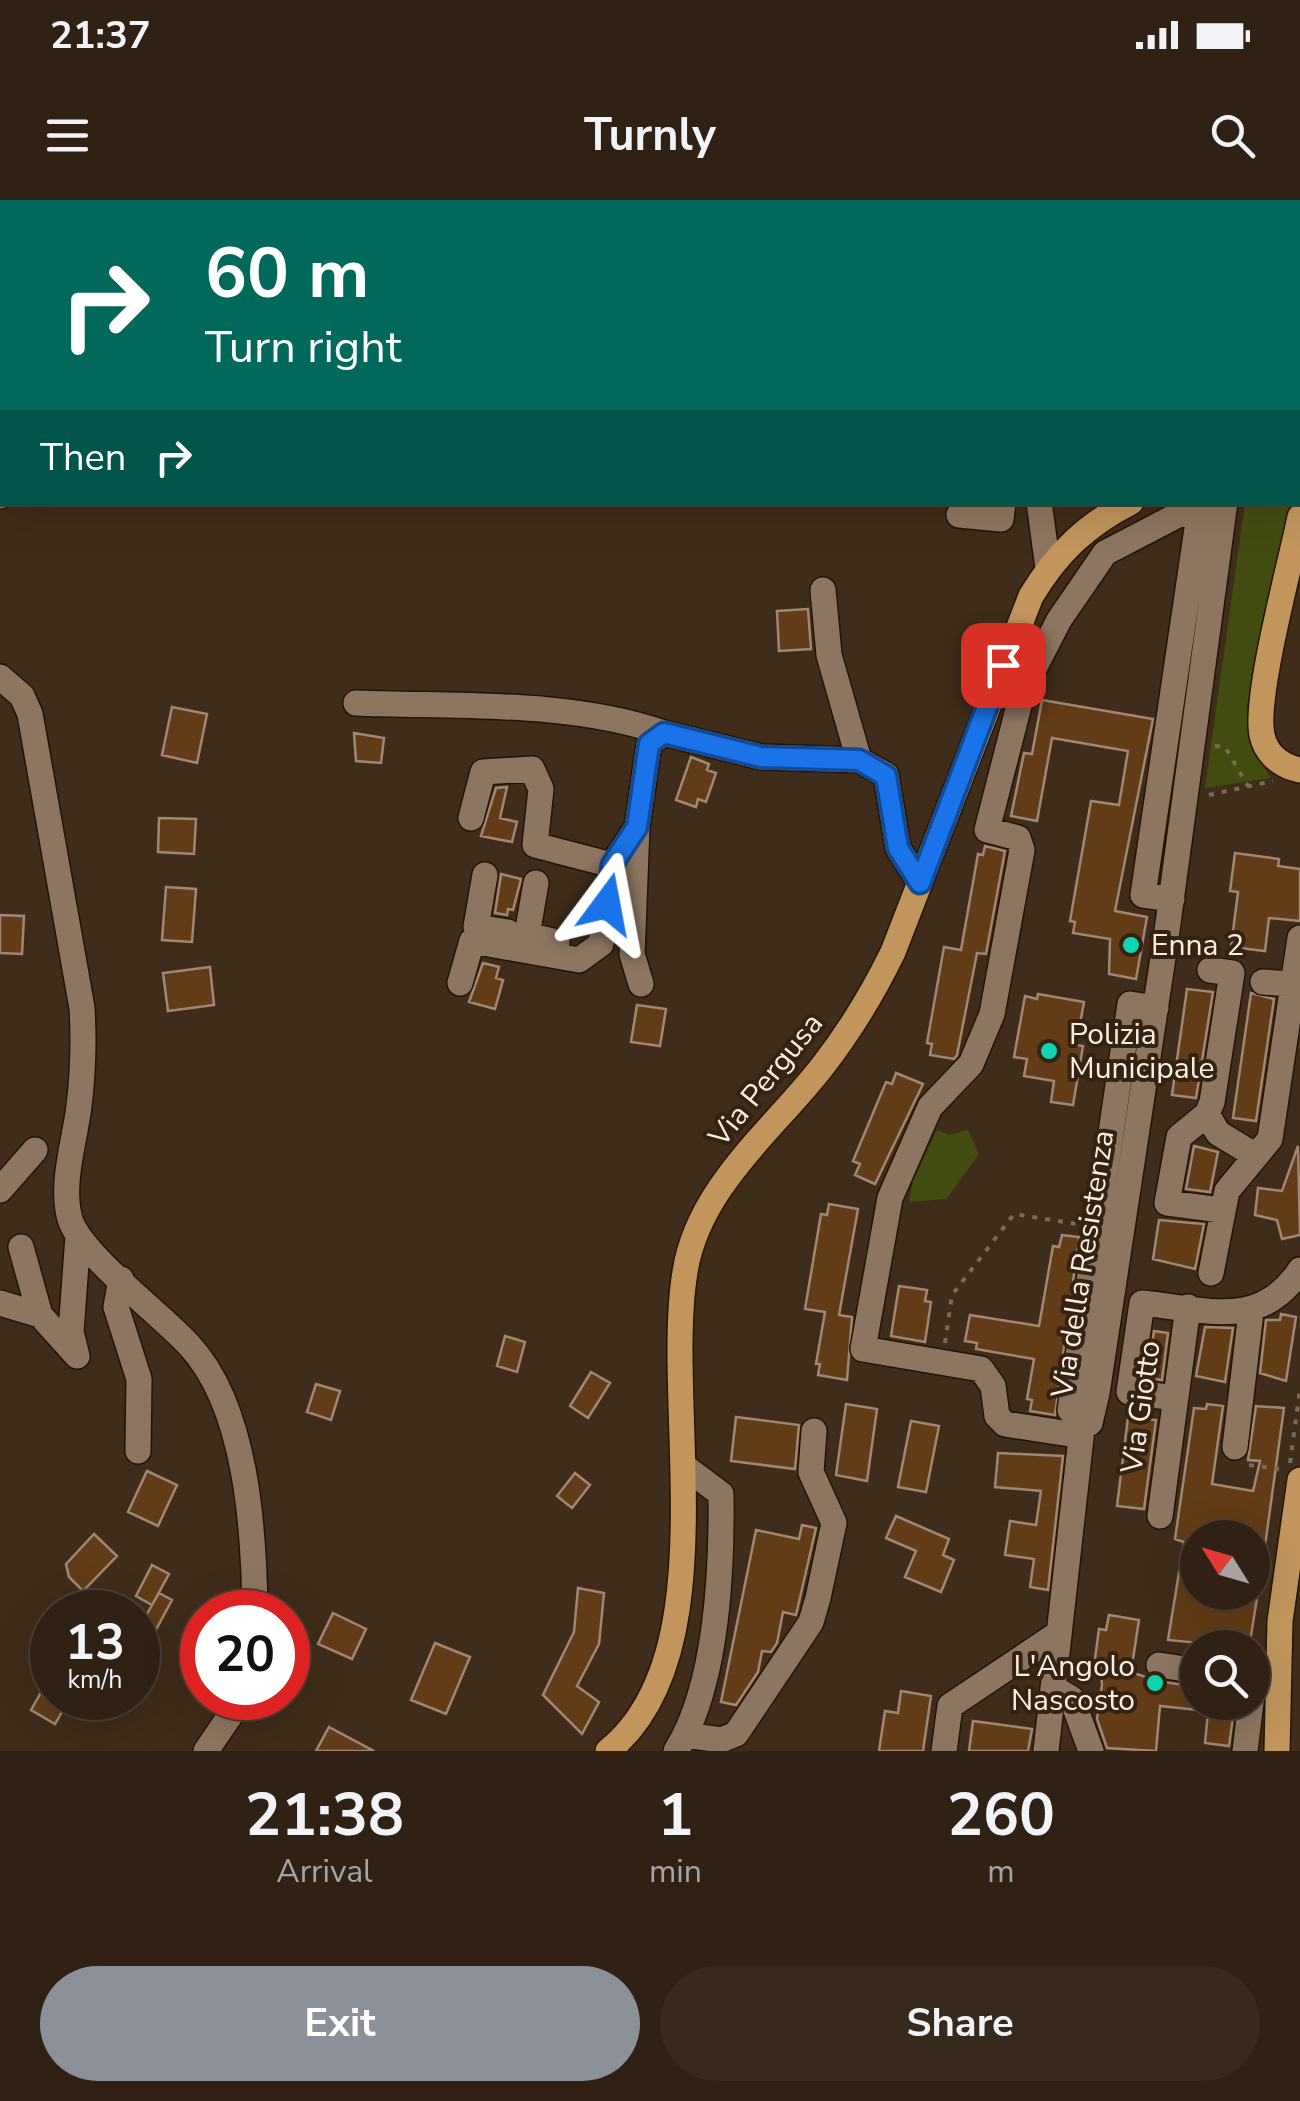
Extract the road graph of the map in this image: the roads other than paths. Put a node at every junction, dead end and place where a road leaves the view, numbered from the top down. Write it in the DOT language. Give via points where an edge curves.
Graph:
graph roads {
  1 [pos="1003,505"];
  2 [pos="1039,505"];
  3 [pos="1126,505"];
  4 [pos="1213,505"];
  5 [pos="1215,505"];
  6 [pos="958,515"];
  7 [pos="1300,517"];
  8 [pos="1048,568"];
  9 [pos="823,590"];
  10 [pos="0,677"];
  11 [pos="356,703"];
  12 [pos="664,733"];
  13 [pos="859,760"];
  14 [pos="1289,775"];
  15 [pos="470,818"];
  16 [pos="637,827"];
  17 [pos="612,865"];
  18 [pos="485,875"];
  19 [pos="536,883"];
  20 [pos="920,883"];
  21 [pos="527,935"];
  22 [pos="1300,938"];
  23 [pos="602,944"];
  24 [pos="1210,970"];
  25 [pos="1264,982"];
  26 [pos="460,983"];
  27 [pos="641,984"];
  28 [pos="1290,984"];
  29 [pos="1206,1114"];
  30 [pos="35,1150"];
  31 [pos="1256,1156"];
  32 [pos="0,1190"];
  33 [pos="1221,1210"];
  34 [pos="1104,1235"];
  35 [pos="78,1236"];
  36 [pos="21,1247"];
  37 [pos="1300,1270"];
  38 [pos="1211,1274"];
  39 [pos="121,1279"];
  40 [pos="0,1303"];
  41 [pos="1188,1307"];
  42 [pos="1251,1312"];
  43 [pos="40,1315"];
  44 [pos="1175,1398"];
  45 [pos="1076,1420"];
  46 [pos="814,1431"];
  47 [pos="138,1450"];
  48 [pos="1241,1456"];
  49 [pos="684,1467"];
  50 [pos="1294,1475"];
  51 [pos="1160,1516"];
  52 [pos="253,1590"];
  53 [pos="1059,1634"];
  54 [pos="1270,1650"];
  55 [pos="1158,1665"];
  56 [pos="1180,1668"];
  57 [pos="1054,1688"];
  58 [pos="227,1720"];
  59 [pos="1251,1720"];
  60 [pos="1267,1720"];
  61 [pos="681,1743"];
  62 [pos="206,1751"];
  63 [pos="608,1751"];
  64 [pos="944,1751"];
  65 [pos="1046,1751"];
  66 [pos="1091,1751"];
  67 [pos="1244,1751"];
  68 [pos="1276,1751"];
  1 -- 6 [label="street" via="1001,519"];
  2 -- 8 [label="street"];
  3 -- 8 [label="main road, Via Pergusa" via="1086,528"];
  4 -- 45 [label="street, Via della Resistenza" via="1105,553 1059,620 1023,690 988,830 1018,838 1022,850 992,1014 971,1064 930,1108 890,1198 863,1348 981,1369 993,1386 996,1416 1005,1424 1070,1434"];
  5 -- 34 [label="street, Via della Resistenza" via="1156,1008"];
  7 -- 14 [label="main road" via="1261,707 1267,747"];
  8 -- 20 [label="main road, Via Pergusa" via="989,699"];
  9 -- 13 [label="street" via="829,655"];
  10 -- 35 [label="street" via="22,696 30,714 82,1008 85,1048 67,1201"];
  11 -- 12 [label="street" via="549,713 636,723"];
  12 -- 13 [label="street" via="761,757"];
  12 -- 16 [label="street" via="649,744"];
  13 -- 20 [label="street" via="886,776 898,848"];
  15 -- 17 [label="street" via="483,772 532,768 541,789 535,846"];
  16 -- 17 [label="street"];
  16 -- 27 [label="street" via="632,954"];
  17 -- 23 [label="street"];
  18 -- 21 [label="street" via="476,927"];
  19 -- 21 [label="street"];
  20 -- 49 [label="main road, Via Pergusa" via="893,952 854,1023 726,1180 690,1248 682,1301"];
  21 -- 23 [label="street" via="576,946"];
  22 -- 28 [label="street"];
  23 -- 26 [label="street" via="579,960 472,941"];
  24 -- 29 [label="street" via="1232,973"];
  25 -- 28 [label="street"];
  28 -- 31 [label="street" via="1270,1139"];
  29 -- 31 [label="street" via="1218,1132"];
  29 -- 33 [label="street" via="1179,1137 1168,1203"];
  30 -- 32 [label="street"];
  31 -- 33 [label="street" via="1227,1191"];
  33 -- 38 [label="street"];
  34 -- 45 [label="street"];
  34 -- 45 [label="street, Via della Resistenza" via="1098,1393 1090,1423"];
  35 -- 39 [label="street"];
  35 -- 43 [label="street" via="70,1332 77,1356"];
  36 -- 43 [label="street"];
  37 -- 42 [label="street" via="1286,1292"];
  39 -- 47 [label="street" via="116,1308 139,1380"];
  39 -- 52 [label="street" via="191,1346 223,1393 239,1448"];
  40 -- 43 [label="street"];
  41 -- 42 [label="street"];
  41 -- 44 [label="street, Via Giotto"];
  41 -- 44 [label="street" via="1142,1303 1129,1392"];
  42 -- 48 [label="street"];
  44 -- 51 [label="street, Via Giotto"];
  45 -- 53 [label="street"];
  46 -- 61 [label="street" via="811,1472 834,1523 811,1622 736,1734"];
  49 -- 61 [label="street" via="721,1494 722,1544 707,1660"];
  49 -- 63 [label="main road, Via Pergusa" via="667,1663 639,1719"];
  50 -- 54 [label="main road" via="1280,1620"];
  53 -- 57 [label="street"];
  53 -- 64 [label="street" via="950,1706"];
  55 -- 56 [label="street"];
  57 -- 65 [label="street"];
  57 -- 66 [label="street" via="1072,1698"];
  58 -- 62 [label="street"];
  59 -- 67 [label="street"];
  60 -- 68 [label="main road"];
}
